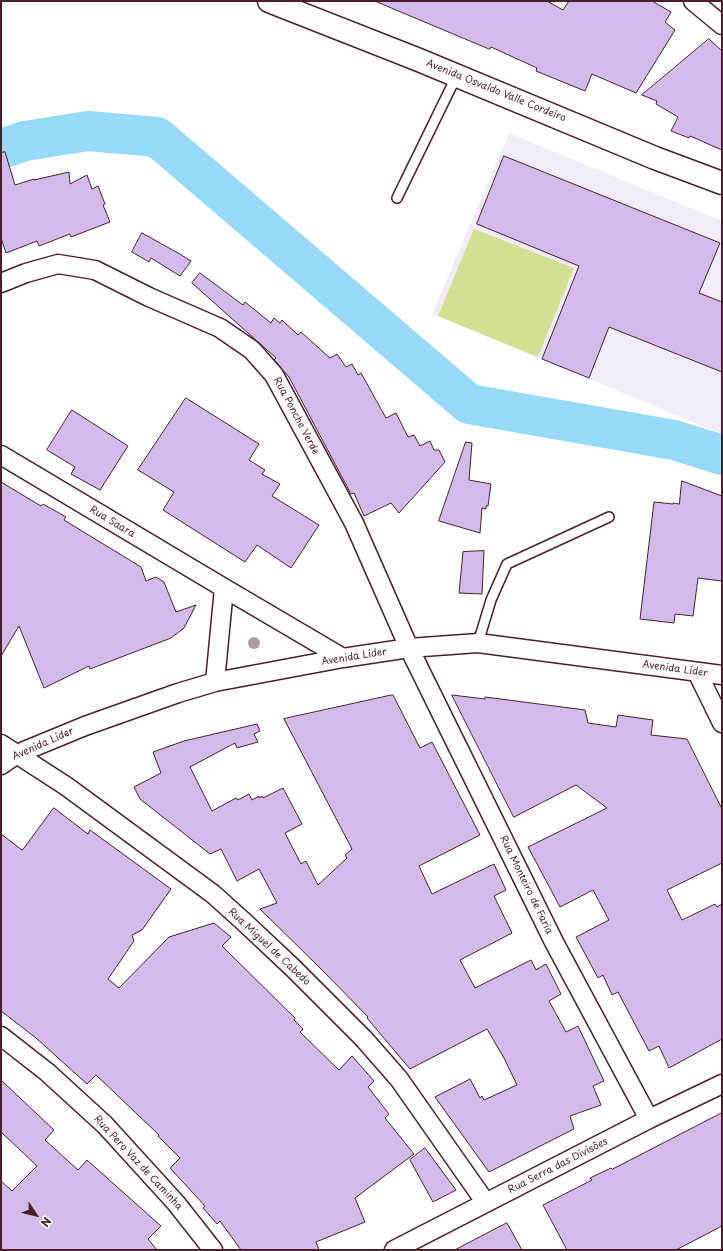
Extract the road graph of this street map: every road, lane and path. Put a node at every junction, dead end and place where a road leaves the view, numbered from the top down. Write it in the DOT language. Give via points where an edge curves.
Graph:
graph roads {
  1 [pos="269,1"];
  2 [pos="693,1"];
  3 [pos="722,25"];
  4 [pos="457,75"];
  5 [pos="722,183"];
  6 [pos="397,198"];
  7 [pos="1,283"];
  8 [pos="1,455"];
  9 [pos="609,517"];
  10 [pos="224,588"];
  11 [pos="478,643"];
  12 [pos="409,648"];
  13 [pos="343,658"];
  14 [pos="697,672"];
  15 [pos="722,675"];
  16 [pos="215,682"];
  17 [pos="722,723"];
  18 [pos="1,744"];
  19 [pos="17,754"];
  20 [pos="1,765"];
  21 [pos="1,1036"];
  22 [pos="722,1084"];
  23 [pos="649,1119"];
  24 [pos="486,1203"];
  25 [pos="213,1250"];
  26 [pos="394,1250"];
  1 -- 4 [label="main road, Avenida Osvaldo Valle Cordeiro"];
  2 -- 3 [label="street"];
  4 -- 5 [label="main road, Avenida Osvaldo Valle Cordeiro" via="655,158"];
  4 -- 6 [label="lane"];
  7 -- 12 [label="street, Rua Ponche Verde" via="58,264 95,270 220,328 252,350 274,375 354,523"];
  8 -- 10 [label="street, Rua Saara"];
  9 -- 11 [label="lane" via="507,564 491,600"];
  10 -- 13 [label="street, Rua Saara"];
  10 -- 16 [label="street"];
  11 -- 12 [label="street, Avenida Líder"];
  11 -- 14 [label="street, Avenida Líder"];
  12 -- 13 [label="street, Avenida Líder"];
  12 -- 23 [label="street, Rua Monteiro de Faria" via="554,942"];
  13 -- 16 [label="street, Avenida Líder"];
  14 -- 15 [label="street, Avenida Líder"];
  14 -- 17 [label="street"];
  16 -- 19 [label="street, Avenida Líder" via="92,724"];
  18 -- 19 [label="street, Rua Miguel de Cabedo"];
  19 -- 20 [label="street, Avenida Líder"];
  19 -- 24 [label="street, Rua Miguel de Cabedo" via="66,786 213,894 243,920 364,1039 399,1078"];
  21 -- 25 [label="street, Rua Pero Vaz de Caminha" via="47,1072 105,1126 176,1203"];
  22 -- 23 [label="street, Rua Serra das Divisões"];
  23 -- 24 [label="street, Rua Serra das Divisões"];
  24 -- 26 [label="street, Rua Serra das Divisões"];
}
